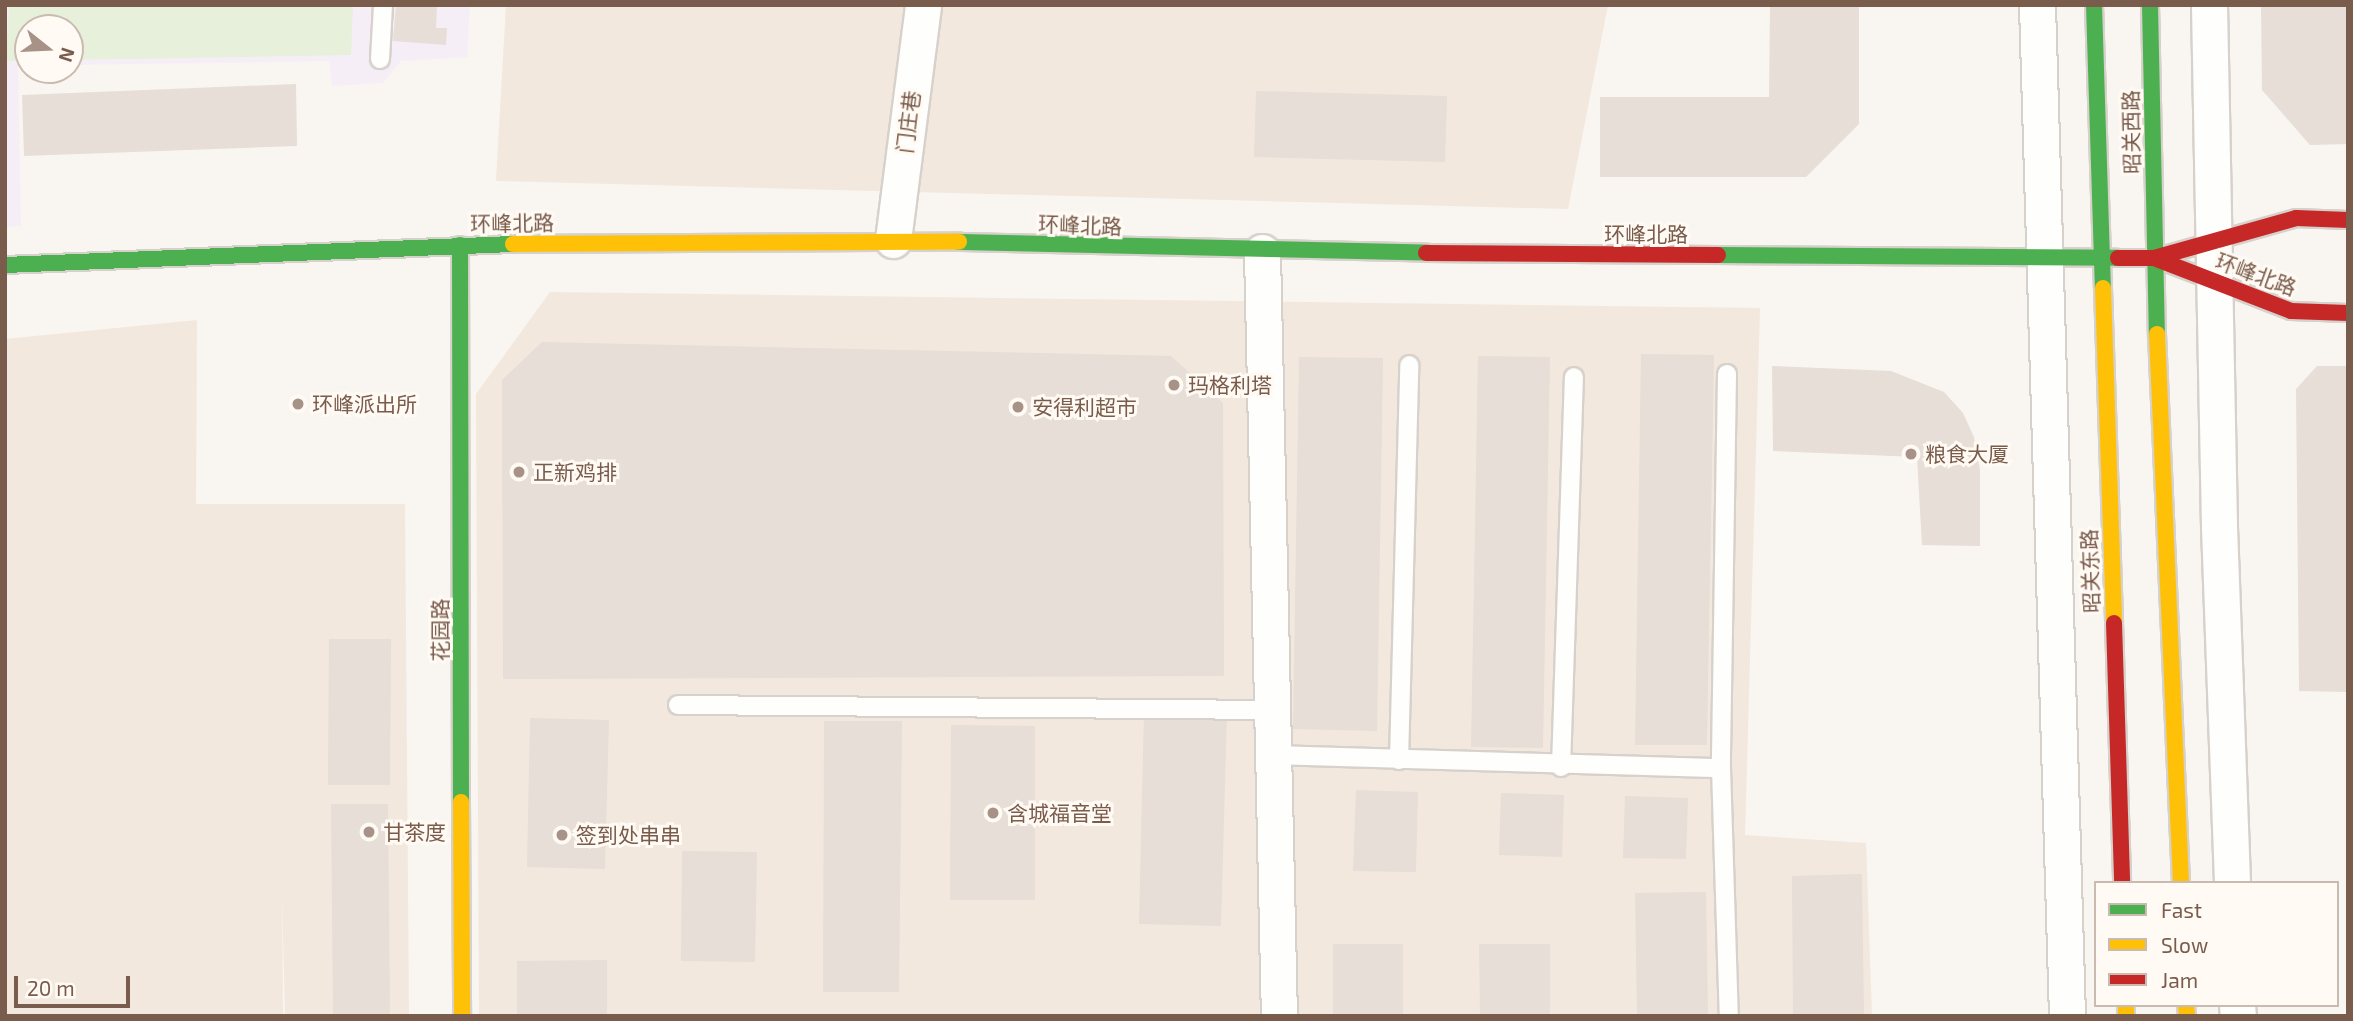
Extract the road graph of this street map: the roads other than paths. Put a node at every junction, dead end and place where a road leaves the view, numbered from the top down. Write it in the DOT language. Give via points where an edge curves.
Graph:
graph roads {
  1 [pos="383,5"];
  2 [pos="923,5"];
  3 [pos="2037,5"];
  4 [pos="2094,5"];
  5 [pos="2150,5"];
  6 [pos="2209,5"];
  7 [pos="380,59"];
  8 [pos="2348,220"];
  9 [pos="893,240"];
  10 [pos="460,245"];
  11 [pos="1262,252"];
  12 [pos="2043,258"];
  13 [pos="2100,258"];
  14 [pos="2154,258"];
  15 [pos="5,264"];
  16 [pos="2348,313"];
  17 [pos="1409,365"];
  18 [pos="1727,374"];
  19 [pos="1574,377"];
  20 [pos="678,705"];
  21 [pos="1272,710"];
  22 [pos="1273,755"];
  23 [pos="1399,760"];
  24 [pos="1561,767"];
  25 [pos="1721,768"];
  26 [pos="2122,881"];
  27 [pos="2181,881"];
  28 [pos="2232,881"];
  29 [pos="462,1016"];
  30 [pos="1279,1016"];
  31 [pos="1729,1016"];
  32 [pos="2067,1016"];
  1 -- 7 [label="lane"];
  2 -- 9 [label="street, 门庄巷"];
  3 -- 12 [label="street"];
  4 -- 13 [label="main road, 昭关西路"];
  5 -- 14 [label="main road, 昭关西路"];
  6 -- 28 [label="street" via="2219,527"];
  8 -- 14 [label="main road, 环峰北路" via="2296,218"];
  9 -- 10 [label="main road, 环峰北路"];
  9 -- 11 [label="main road, 环峰北路"];
  10 -- 15 [label="main road, 环峰北路"];
  10 -- 29 [label="main road, 花园路"];
  11 -- 12 [label="main road, 环峰北路"];
  11 -- 21 [label="street"];
  12 -- 13 [label="main road, 环峰北路"];
  12 -- 32 [label="street"];
  13 -- 14 [label="main road, 环峰北路"];
  13 -- 26 [label="main road, 昭关东路"];
  14 -- 16 [label="main road, 环峰北路" via="2291,312"];
  14 -- 27 [label="main road"];
  17 -- 23 [label="lane"];
  18 -- 25 [label="lane"];
  19 -- 24 [label="lane"];
  20 -- 21 [label="lane"];
  21 -- 22 [label="street"];
  22 -- 23 [label="lane"];
  22 -- 30 [label="street"];
  23 -- 24 [label="lane"];
  24 -- 25 [label="lane"];
  25 -- 31 [label="lane"];
}
